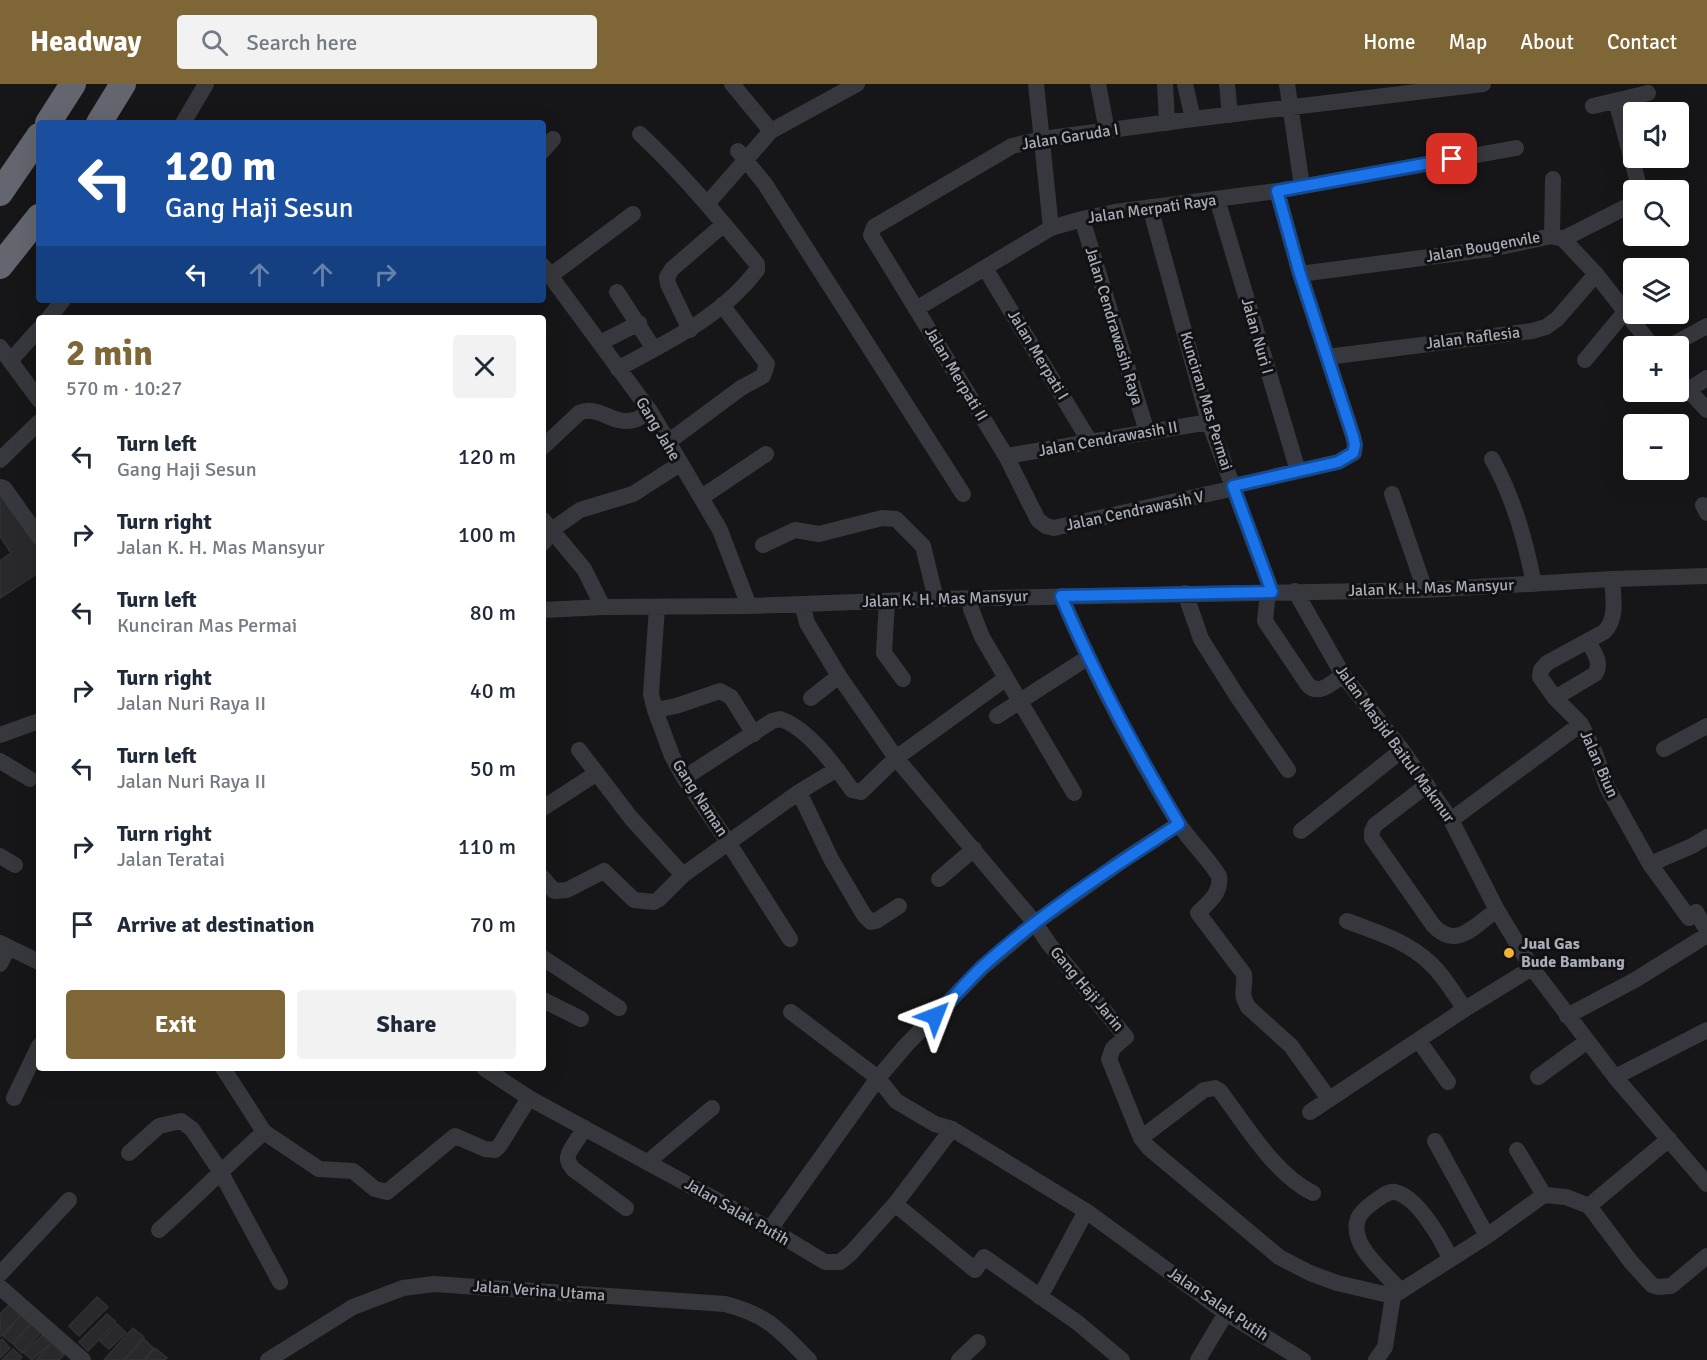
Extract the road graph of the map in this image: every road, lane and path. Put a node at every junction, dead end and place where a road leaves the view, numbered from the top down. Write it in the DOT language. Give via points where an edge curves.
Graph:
graph roads {
  1 [pos="73,84"];
  2 [pos="123,84"];
  3 [pos="206,84"];
  4 [pos="732,84"];
  5 [pos="857,84"];
  6 [pos="1036,84"];
  7 [pos="1098,84"];
  8 [pos="1165,84"];
  9 [pos="1185,84"];
  10 [pos="1227,84"];
  11 [pos="1287,84"];
  12 [pos="1483,84"];
  13 [pos="1648,93"];
  14 [pos="1616,101"];
  15 [pos="1593,106"];
  16 [pos="1291,107"];
  17 [pos="1230,115"];
  18 [pos="1193,119"];
  19 [pos="50,120"];
  20 [pos="101,120"];
  21 [pos="185,120"];
  22 [pos="1167,123"];
  23 [pos="771,131"];
  24 [pos="1107,131"];
  25 [pos="640,134"];
  26 [pos="1042,139"];
  27 [pos="36,140"];
  28 [pos="1516,148"];
  29 [pos="743,156"];
  30 [pos="1553,179"];
  31 [pos="1637,180"];
  32 [pos="1302,186"];
  33 [pos="1277,191"];
  34 [pos="0,193"];
  35 [pos="1217,199"];
  36 [pos="707,204"];
  37 [pos="1150,207"];
  38 [pos="1623,208"];
  39 [pos="633,214"];
  40 [pos="1082,219"];
  41 [pos="36,220"];
  42 [pos="724,224"];
  43 [pos="1051,228"];
  44 [pos="871,231"];
  45 [pos="1557,237"];
  46 [pos="5,260"];
  47 [pos="985,268"];
  48 [pos="546,271"];
  49 [pos="1300,274"];
  50 [pos="1596,274"];
  51 [pos="617,292"];
  52 [pos="61,303"];
  53 [pos="722,306"];
  54 [pos="916,309"];
  55 [pos="1623,312"];
  56 [pos="1623,314"];
  57 [pos="51,315"];
  58 [pos="639,323"];
  59 [pos="1633,324"];
  60 [pos="1707,326"];
  61 [pos="690,330"];
  62 [pos="36,331"];
  63 [pos="1644,336"];
  64 [pos="1688,336"];
  65 [pos="600,343"];
  66 [pos="654,349"];
  67 [pos="5,354"];
  68 [pos="1327,357"];
  69 [pos="1585,360"];
  70 [pos="618,369"];
  71 [pos="1707,378"];
  72 [pos="1689,383"];
  73 [pos="1689,391"];
  74 [pos="36,396"];
  75 [pos="1707,410"];
  76 [pos="650,411"];
  77 [pos="1209,422"];
  78 [pos="36,425"];
  79 [pos="1147,432"];
  80 [pos="546,438"];
  81 [pos="668,442"];
  82 [pos="1090,442"];
  83 [pos="766,454"];
  84 [pos="1006,456"];
  85 [pos="1492,459"];
  86 [pos="0,460"];
  87 [pos="680,464"];
  88 [pos="1298,471"];
  89 [pos="1233,486"];
  90 [pos="0,487"];
  91 [pos="963,494"];
  92 [pos="1392,494"];
  93 [pos="702,497"];
  94 [pos="1038,520"];
  95 [pos="36,526"];
  96 [pos="546,531"];
  97 [pos="763,545"];
  98 [pos="1707,576"];
  99 [pos="1612,579"];
  100 [pos="1534,584"];
  101 [pos="1425,590"];
  102 [pos="1295,591"];
  103 [pos="1270,592"];
  104 [pos="1185,593"];
  105 [pos="1061,596"];
  106 [pos="969,598"];
  107 [pos="936,599"];
  108 [pos="887,601"];
  109 [pos="802,604"];
  110 [pos="749,606"];
  111 [pos="603,607"];
  112 [pos="657,607"];
  113 [pos="546,610"];
  114 [pos="1588,640"];
  115 [pos="1087,658"];
  116 [pos="1343,675"];
  117 [pos="839,676"];
  118 [pos="903,679"];
  119 [pos="1005,679"];
  120 [pos="811,698"];
  121 [pos="1555,698"];
  122 [pos="1018,702"];
  123 [pos="655,710"];
  124 [pos="997,716"];
  125 [pos="36,722"];
  126 [pos="1581,724"];
  127 [pos="1707,726"];
  128 [pos="3,732"];
  129 [pos="754,734"];
  130 [pos="1664,749"];
  131 [pos="579,750"];
  132 [pos="1402,750"];
  133 [pos="897,758"];
  134 [pos="0,761"];
  135 [pos="837,769"];
  136 [pos="1288,770"];
  137 [pos="597,773"];
  138 [pos="684,778"];
  139 [pos="30,779"];
  140 [pos="1427,785"];
  141 [pos="799,792"];
  142 [pos="1074,793"];
  143 [pos="546,802"];
  144 [pos="1451,820"];
  145 [pos="1179,824"];
  146 [pos="1301,831"];
  147 [pos="1707,837"];
  148 [pos="729,842"];
  149 [pos="974,849"];
  150 [pos="0,856"];
  151 [pos="1650,864"];
  152 [pos="15,865"];
  153 [pos="683,875"];
  154 [pos="939,879"];
  155 [pos="546,882"];
  156 [pos="899,906"];
  157 [pos="1497,909"];
  158 [pos="1347,921"];
  159 [pos="1035,923"];
  160 [pos="1705,925"];
  161 [pos="790,939"];
  162 [pos="4,945"];
  163 [pos="546,960"];
  164 [pos="36,961"];
  165 [pos="0,964"];
  166 [pos="1532,968"];
  167 [pos="546,1002"];
  168 [pos="619,1008"];
  169 [pos="1465,1009"];
  170 [pos="791,1012"];
  171 [pos="1568,1016"];
  172 [pos="581,1019"];
  173 [pos="1707,1030"];
  174 [pos="1419,1041"];
  175 [pos="1586,1041"];
  176 [pos="36,1052"];
  177 [pos="225,1071"];
  178 [pos="488,1071"];
  179 [pos="1538,1077"];
  180 [pos="1614,1077"];
  181 [pos="878,1078"];
  182 [pos="1448,1082"];
  183 [pos="14,1098"];
  184 [pos="529,1098"];
  185 [pos="1329,1099"];
  186 [pos="712,1108"];
  187 [pos="1310,1112"];
  188 [pos="585,1128"];
  189 [pos="952,1129"];
  190 [pos="264,1132"];
  191 [pos="1141,1138"];
  192 [pos="1669,1139"];
  193 [pos="1435,1141"];
  194 [pos="1517,1150"];
  195 [pos="129,1153"];
  196 [pos="649,1161"];
  197 [pos="220,1171"];
  198 [pos="1707,1184"];
  199 [pos="1313,1193"];
  200 [pos="1544,1195"];
  201 [pos="69,1200"];
  202 [pos="895,1204"];
  203 [pos="1589,1206"];
  204 [pos="626,1208"];
  205 [pos="1086,1211"];
  206 [pos="770,1229"];
  207 [pos="159,1230"];
  208 [pos="1487,1236"];
  209 [pos="1707,1256"];
  210 [pos="1450,1258"];
  211 [pos="0,1274"];
  212 [pos="280,1282"];
  213 [pos="0,1287"];
  214 [pos="1397,1293"];
  215 [pos="1040,1297"];
  216 [pos="1226,1312"];
  217 [pos="978,1342"];
  218 [pos="83,1360"];
  219 [pos="268,1360"];
  220 [pos="809,1360"];
  221 [pos="958,1360"];
  222 [pos="1122,1360"];
  223 [pos="1198,1360"];
  224 [pos="1303,1360"];
  225 [pos="1376,1360"];
  1 -- 19 [label="highway"];
  2 -- 20 [label="highway"];
  3 -- 21 [label="street"];
  4 -- 23 [label="street"];
  5 -- 23 [label="street"];
  6 -- 26 [label="street"];
  7 -- 24 [label="street"];
  8 -- 22 [label="street"];
  9 -- 18 [label="street"];
  10 -- 17 [label="street"];
  11 -- 16 [label="street"];
  12 -- 16 [label="street, Jalan Garuda I"];
  13 -- 14 [label="street"];
  14 -- 15 [label="street"];
  14 -- 31 [label="street"];
  16 -- 17 [label="street, Jalan Garuda I"];
  16 -- 32 [label="street"];
  17 -- 18 [label="street, Jalan Garuda I"];
  18 -- 22 [label="street, Jalan Garuda I"];
  22 -- 24 [label="street, Jalan Garuda I"];
  23 -- 29 [label="street"];
  24 -- 26 [label="street, Jalan Garuda I"];
  25 -- 36 [label="street"];
  26 -- 43 [label="street"];
  26 -- 44 [label="street, Jalan Garuda I" via="1012,146"];
  27 -- 34 [label="highway"];
  28 -- 32 [label="street, Jalan Merpati Raya"];
  29 -- 36 [label="street"];
  29 -- 91 [label="street" via="765,184"];
  30 -- 45 [label="street"];
  32 -- 33 [label="street, Jalan Merpati Raya"];
  33 -- 35 [label="street, Jalan Merpati Raya"];
  33 -- 49 [label="street"];
  35 -- 37 [label="street, Jalan Merpati Raya"];
  35 -- 88 [label="street, Jalan Nuri I"];
  36 -- 42 [label="street"];
  37 -- 40 [label="street, Jalan Merpati Raya"];
  37 -- 77 [label="street, Kunciran Mas Permai"];
  38 -- 45 [label="street"];
  39 -- 48 [label="street"];
  40 -- 43 [label="street, Jalan Merpati Raya"];
  40 -- 79 [label="street, Jalan Cendrawasih Raya"];
  41 -- 46 [label="highway"];
  42 -- 53 [label="street" via="757,264 757,270"];
  42 -- 61 [label="street" via="672,269 668,277"];
  43 -- 47 [label="street, Jalan Merpati Raya"];
  44 -- 54 [label="street, Jalan Merpati II"];
  45 -- 49 [label="street, Jalan Bougenvile"];
  45 -- 50 [label="street, Jalan Bougenvile"];
  47 -- 54 [label="street, Jalan Merpati Raya"];
  47 -- 82 [label="street, Jalan Merpati I"];
  48 -- 65 [label="street, Gang Jahe"];
  49 -- 68 [label="street"];
  50 -- 55 [label="street, Jalan Bougenvile"];
  50 -- 68 [label="street, Jalan Raflesia" via="1546,327"];
  51 -- 58 [label="street"];
  52 -- 57 [label="street"];
  53 -- 61 [label="street"];
  53 -- 81 [label="street" via="767,364 763,376"];
  54 -- 84 [label="street, Jalan Merpati II"];
  56 -- 69 [label="street"];
  58 -- 65 [label="street"];
  58 -- 66 [label="street"];
  59 -- 63 [label="street, Jalan Bougenvile"];
  60 -- 64 [label="street"];
  61 -- 66 [label="street"];
  62 -- 67 [label="street"];
  65 -- 70 [label="street, Gang Jahe"];
  66 -- 70 [label="street"];
  67 -- 74 [label="street"];
  68 -- 88 [label="street, Jalan Cendrawasih V" via="1355,445 1353,453 1338,462"];
  70 -- 76 [label="street, Gang Jahe"];
  71 -- 72 [label="street"];
  73 -- 75 [label="street"];
  76 -- 80 [label="street" via="634,420 622,421 586,410"];
  76 -- 81 [label="street, Gang Jahe"];
  77 -- 79 [label="street, Jalan Cendrawasih II"];
  77 -- 89 [label="street, Kunciran Mas Permai"];
  78 -- 86 [label="street"];
  79 -- 82 [label="street, Jalan Cendrawasih II"];
  81 -- 87 [label="street, Gang Jahe"];
  82 -- 84 [label="street, Jalan Cendrawasih II"];
  83 -- 93 [label="street"];
  84 -- 94 [label="street, Jalan Merpati II"];
  85 -- 100 [label="street" via="1514,505"];
  87 -- 93 [label="street, Gang Jahe"];
  87 -- 96 [label="street" via="633,494 580,510"];
  88 -- 89 [label="street, Jalan Cendrawasih V"];
  89 -- 94 [label="street, Jalan Cendrawasih V" via="1069,526 1054,528"];
  89 -- 103 [label="street, Kunciran Mas Permai"];
  90 -- 95 [label="street"];
  92 -- 101 [label="street"];
  93 -- 110 [label="street, Gang Jahe" via="720,530"];
  96 -- 111 [label="street" via="584,569"];
  97 -- 107 [label="street" via="795,530 819,534 882,518 896,519 922,546"];
  98 -- 99 [label="street, Jalan K. H. Mas Mansyur"];
  99 -- 100 [label="street, Jalan K. H. Mas Mansyur"];
  99 -- 114 [label="street, Jalan Biun" via="1612,622 1604,633"];
  100 -- 101 [label="street, Jalan K. H. Mas Mansyur"];
  101 -- 102 [label="street, Jalan K. H. Mas Mansyur"];
  102 -- 103 [label="street, Jalan K. H. Mas Mansyur"];
  102 -- 116 [label="street, Jalan Masjid Baitul Makmur"];
  103 -- 104 [label="street, Jalan K. H. Mas Mansyur"];
  103 -- 116 [label="street" via="1265,621 1308,685 1319,690"];
  104 -- 105 [label="street, Jalan K. H. Mas Mansyur"];
  104 -- 136 [label="street" via="1201,639"];
  105 -- 106 [label="street, Jalan K. H. Mas Mansyur"];
  105 -- 115 [label="street"];
  106 -- 107 [label="street, Jalan K. H. Mas Mansyur"];
  106 -- 119 [label="street" via="982,637"];
  107 -- 108 [label="street, Jalan K. H. Mas Mansyur"];
  108 -- 109 [label="street, Jalan K. H. Mas Mansyur"];
  108 -- 118 [label="street" via="884,653"];
  109 -- 110 [label="street, Jalan K. H. Mas Mansyur"];
  109 -- 117 [label="street, Gang Haji Jarin" via="807,623"];
  110 -- 112 [label="street, Jalan K. H. Mas Mansyur"];
  111 -- 112 [label="street, Jalan K. H. Mas Mansyur"];
  111 -- 113 [label="street, Jalan K. H. Mas Mansyur"];
  112 -- 123 [label="street, Gang Naman" via="651,694"];
  114 -- 121 [label="street" via="1598,670"];
  114 -- 121 [label="street, Jalan Biun" via="1541,670 1540,677"];
  115 -- 122 [label="street"];
  115 -- 145 [label="street"];
  116 -- 132 [label="street, Jalan Masjid Baitul Makmur"];
  117 -- 120 [label="street"];
  117 -- 133 [label="street, Gang Haji Jarin"];
  119 -- 122 [label="street"];
  119 -- 133 [label="street"];
  121 -- 126 [label="street, Jalan Biun"];
  122 -- 124 [label="street"];
  122 -- 142 [label="street"];
  123 -- 129 [label="street" via="720,691 731,697"];
  123 -- 138 [label="street, Gang Naman"];
  125 -- 128 [label="street"];
  126 -- 144 [label="street"];
  126 -- 151 [label="street, Jalan Biun" via="1607,787"];
  127 -- 130 [label="street"];
  129 -- 135 [label="street" via="772,721 788,722"];
  129 -- 138 [label="street"];
  131 -- 137 [label="street"];
  132 -- 140 [label="street, Jalan Masjid Baitul Makmur"];
  132 -- 146 [label="street"];
  133 -- 135 [label="street" via="859,792 852,790"];
  133 -- 149 [label="street, Gang Haji Jarin"];
  134 -- 139 [label="street"];
  135 -- 141 [label="street"];
  137 -- 143 [label="street"];
  137 -- 153 [label="street" via="631,818"];
  138 -- 148 [label="street, Gang Naman"];
  140 -- 144 [label="street, Jalan Masjid Baitul Makmur"];
  140 -- 157 [label="street" via="1375,825 1372,838 1444,936 1458,937"];
  141 -- 148 [label="street"];
  141 -- 156 [label="street" via="835,867 864,915 871,922 876,921"];
  144 -- 157 [label="street, Jalan Masjid Baitul Makmur"];
  145 -- 159 [label="street"];
  145 -- 185 [label="street" via="1219,876 1219,890 1198,913 1244,974 1242,994 1248,1007 1291,1046"];
  147 -- 151 [label="street"];
  148 -- 153 [label="street"];
  148 -- 161 [label="street, Gang Naman"];
  149 -- 154 [label="street"];
  149 -- 159 [label="street, Gang Haji Jarin"];
  150 -- 152 [label="street"];
  151 -- 160 [label="street, Jalan Biun" via="1689,918 1696,912"];
  153 -- 155 [label="street" via="654,902 634,900 604,871 567,890 554,891"];
  157 -- 166 [label="street, Jalan Masjid Baitul Makmur"];
  158 -- 169 [label="street" via="1419,953 1433,965"];
  159 -- 181 [label="street" via="982,968"];
  159 -- 191 [label="street, Gang Haji Jarin" via="1126,1037 1113,1048 1110,1059"];
  160 -- 171 [label="street" via="1635,980"];
  162 -- 164 [label="street"];
  162 -- 165 [label="street"];
  163 -- 168 [label="street"];
  166 -- 169 [label="street"];
  166 -- 171 [label="street, Jalan Masjid Baitul Makmur"];
  167 -- 172 [label="street"];
  169 -- 174 [label="street"];
  170 -- 181 [label="street, Jalan Salak Putih"];
  171 -- 175 [label="street, Jalan Masjid Baitul Makmur"];
  173 -- 180 [label="street"];
  174 -- 182 [label="street"];
  174 -- 185 [label="street"];
  175 -- 179 [label="street"];
  175 -- 180 [label="street, Jalan Masjid Baitul Makmur"];
  176 -- 183 [label="street"];
  177 -- 190 [label="street"];
  178 -- 184 [label="street, Jalan Salak Putih"];
  180 -- 192 [label="street, Jalan Masjid Baitul Makmur"];
  181 -- 189 [label="street, Jalan Salak Putih" via="896,1101 935,1124"];
  181 -- 206 [label="street"];
  184 -- 188 [label="street, Jalan Salak Putih"];
  184 -- 190 [label="street" via="495,1150 455,1136 387,1192 375,1189 353,1172 319,1169"];
  185 -- 187 [label="street"];
  186 -- 196 [label="street"];
  188 -- 196 [label="street, Jalan Salak Putih"];
  188 -- 204 [label="street" via="569,1154 569,1164"];
  189 -- 202 [label="street, Jalan Salak Putih"];
  189 -- 205 [label="street, Jalan Salak Putih"];
  190 -- 197 [label="street"];
  191 -- 199 [label="street" via="1204,1090 1215,1088 1277,1166 1299,1187"];
  191 -- 214 [label="street, Gang Haji Jarin" via="1165,1163 1279,1257 1336,1282"];
  192 -- 198 [label="street, Jalan Masjid Baitul Makmur"];
  192 -- 203 [label="street"];
  193 -- 208 [label="street"];
  194 -- 200 [label="street"];
  195 -- 197 [label="street" via="159,1126 181,1121 192,1129"];
  196 -- 206 [label="street, Jalan Salak Putih"];
  197 -- 207 [label="street"];
  197 -- 212 [label="street"];
  200 -- 203 [label="street" via="1566,1197"];
  200 -- 208 [label="street"];
  201 -- 211 [label="street"];
  202 -- 206 [label="street, Jalan Salak Putih" via="840,1262 825,1262"];
  202 -- 215 [label="street" via="975,1270 984,1257"];
  203 -- 209 [label="street" via="1652,1285 1671,1286"];
  205 -- 215 [label="street"];
  205 -- 216 [label="street, Jalan Salak Putih"];
  208 -- 210 [label="street"];
  210 -- 214 [label="street"];
  210 -- 214 [label="street" via="1442,1239 1408,1200 1397,1193 1384,1195 1362,1210 1356,1229 1359,1243"];
  213 -- 218 [label="street"];
  214 -- 225 [label="street" via="1385,1347"];
  215 -- 222 [label="street"];
  216 -- 223 [label="street"];
  216 -- 224 [label="street, Jalan Salak Putih"];
  217 -- 221 [label="street"];
  219 -- 220 [label="street, Jalan Verina Utama" via="353,1307 403,1288 434,1284 725,1304 748,1310 773,1324"];
}
